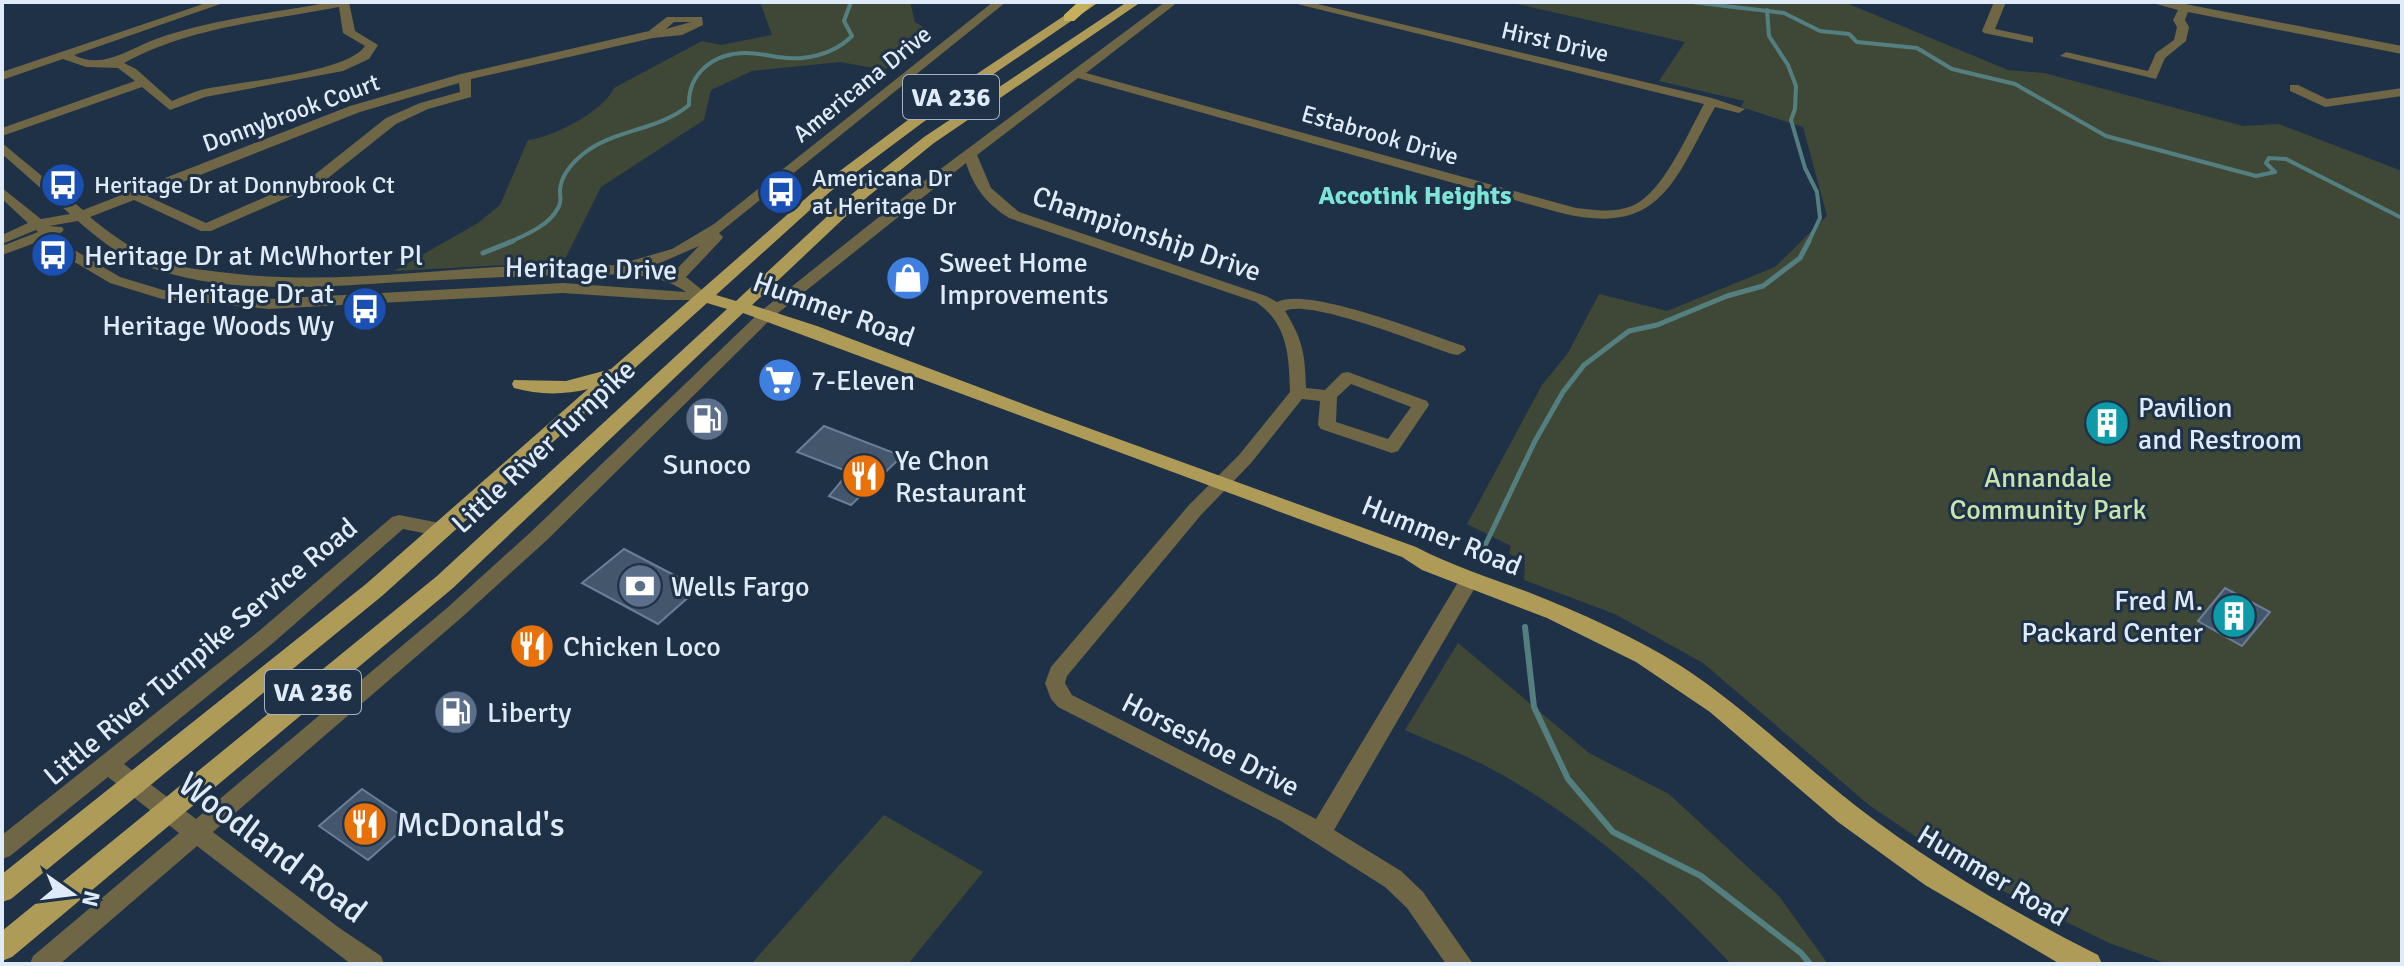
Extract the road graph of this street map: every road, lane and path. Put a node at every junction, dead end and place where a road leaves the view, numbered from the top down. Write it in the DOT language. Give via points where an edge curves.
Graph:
graph roads {
  1 [pos="220,2"];
  2 [pos="1000,2"];
  3 [pos="1087,2"];
  4 [pos="1093,2"];
  5 [pos="1135,2"];
  6 [pos="1172,2"];
  7 [pos="1295,2"];
  8 [pos="2000,2"];
  9 [pos="2155,2"];
  10 [pos="349,3"];
  11 [pos="2185,7"];
  12 [pos="1069,18"];
  13 [pos="653,34"];
  14 [pos="2029,40"];
  15 [pos="2402,50"];
  16 [pos="64,55"];
  17 [pos="2066,56"];
  18 [pos="116,62"];
  19 [pos="1077,74"];
  20 [pos="2,76"];
  21 [pos="465,77"];
  22 [pos="144,82"];
  23 [pos="2294,88"];
  24 [pos="2402,92"];
  25 [pos="1712,102"];
  26 [pos="1739,109"];
  27 [pos="2,132"];
  28 [pos="2,147"];
  29 [pos="970,153"];
  30 [pos="2,192"];
  31 [pos="134,195"];
  32 [pos="752,201"];
  33 [pos="80,216"];
  34 [pos="43,230"];
  35 [pos="2,240"];
  36 [pos="2,251"];
  37 [pos="593,270"];
  38 [pos="677,278"];
  39 [pos="702,297"];
  40 [pos="739,306"];
  41 [pos="1276,309"];
  42 [pos="767,314"];
  43 [pos="1458,350"];
  44 [pos="627,366"];
  45 [pos="521,384"];
  46 [pos="1298,393"];
  47 [pos="1329,396"];
  48 [pos="1221,484"];
  49 [pos="443,530"];
  50 [pos="1470,579"];
  51 [pos="109,765"];
  52 [pos="134,784"];
  53 [pos="170,811"];
  54 [pos="198,832"];
  55 [pos="1321,832"];
  56 [pos="2,849"];
  57 [pos="2,890"];
  58 [pos="2,948"];
  59 [pos="42,964"];
  60 [pos="372,964"];
  61 [pos="1461,964"];
  62 [pos="2088,964"];
  1 -- 16 [label="street"];
  2 -- 32 [label="street, Americana Drive"];
  3 -- 12 [label="highway"];
  4 -- 12 [label="main road, Little River Turnpike / VA 236"];
  5 -- 40 [label="main road, Little River Turnpike / VA 236" via="929,140 854,200"];
  6 -- 19 [label="street"];
  7 -- 25 [label="street, Hirst Drive"];
  8 -- 14 [label="street" via="1988,31"];
  9 -- 11 [label="street"];
  10 -- 18 [label="street" via="180,36"];
  10 -- 22 [label="street" via="349,33 372,45 348,65 202,94 170,106"];
  11 -- 15 [label="street"];
  11 -- 17 [label="street" via="2179,20 2180,41 2160,56 2152,76"];
  12 -- 39 [label="main road, Little River Turnpike / VA 236" via="855,165"];
  13 -- 21 [label="street, Donnybrook Court"];
  16 -- 18 [label="street" via="78,65"];
  16 -- 20 [label="street"];
  18 -- 22 [label="street"];
  19 -- 25 [label="street, Estabrook Drive" via="1594,214 1623,213 1653,199"];
  19 -- 29 [label="street"];
  21 -- 31 [label="street, Donnybrook Court" via="355,109"];
  21 -- 31 [label="street, Donnybrook Court" via="467,94 391,121 318,179 206,228"];
  22 -- 27 [label="street"];
  23 -- 24 [label="street" via="2325,103"];
  25 -- 26 [label="street, Hirst Drive"];
  28 -- 33 [label="street, Heritage Drive"];
  29 -- 41 [label="street, Championship Drive" via="982,189 1014,215 1235,289"];
  29 -- 42 [label="street"];
  30 -- 34 [label="street, Heritage Drive"];
  31 -- 33 [label="street, Donnybrook Court"];
  32 -- 37 [label="street, Americana Drive" via="669,257"];
  32 -- 38 [label="street, Americana Drive"];
  33 -- 34 [label="street, Donnybrook Court"];
  33 -- 37 [label="street, Heritage Drive" via="147,261 188,273 254,281"];
  34 -- 35 [label="street"];
  34 -- 36 [label="street"];
  34 -- 39 [label="street, Heritage Drive" via="115,280 162,294 235,303 563,288"];
  37 -- 38 [label="street, Heritage Drive"];
  38 -- 39 [label="street, Heritage Drive"];
  39 -- 40 [label="main road, Hummer Road"];
  39 -- 44 [label="main road, Little River Turnpike / VA 236"];
  40 -- 42 [label="main road, Hummer Road"];
  40 -- 53 [label="main road, Little River Turnpike / VA 236" via="445,582"];
  41 -- 43 [label="street" via="1289,302 1320,305"];
  41 -- 46 [label="street, Championship Drive" via="1297,352"];
  42 -- 48 [label="main road, Hummer Road"];
  42 -- 54 [label="street" via="509,563"];
  44 -- 45 [label="main road" via="575,387"];
  44 -- 49 [label="main road, Little River Turnpike / VA 236"];
  46 -- 47 [label="street"];
  46 -- 48 [label="street"];
  47 -- 47 [label="street" via="1348,377 1421,405 1392,447 1327,425"];
  48 -- 50 [label="main road, Hummer Road"];
  48 -- 55 [label="street, Horseshoe Drive" via="1079,645 1058,673 1058,693"];
  49 -- 51 [label="street, Little River Turnpike Service Road" via="399,522"];
  49 -- 52 [label="main road, Little River Turnpike / VA 236"];
  50 -- 55 [label="street, Horseshoe Drive"];
  50 -- 62 [label="main road, Hummer Road" via="1587,625 1672,672 1907,860 1979,907"];
  51 -- 52 [label="street, Woodland Road"];
  51 -- 56 [label="street, Little River Turnpike Service Road"];
  52 -- 53 [label="street, Woodland Road"];
  52 -- 57 [label="main road, Little River Turnpike / VA 236"];
  53 -- 54 [label="street, Woodland Road"];
  53 -- 58 [label="main road, Little River Turnpike / VA 236"];
  54 -- 59 [label="street"];
  54 -- 60 [label="street, Woodland Road"];
  55 -- 61 [label="street" via="1393,879 1415,900"];
}
